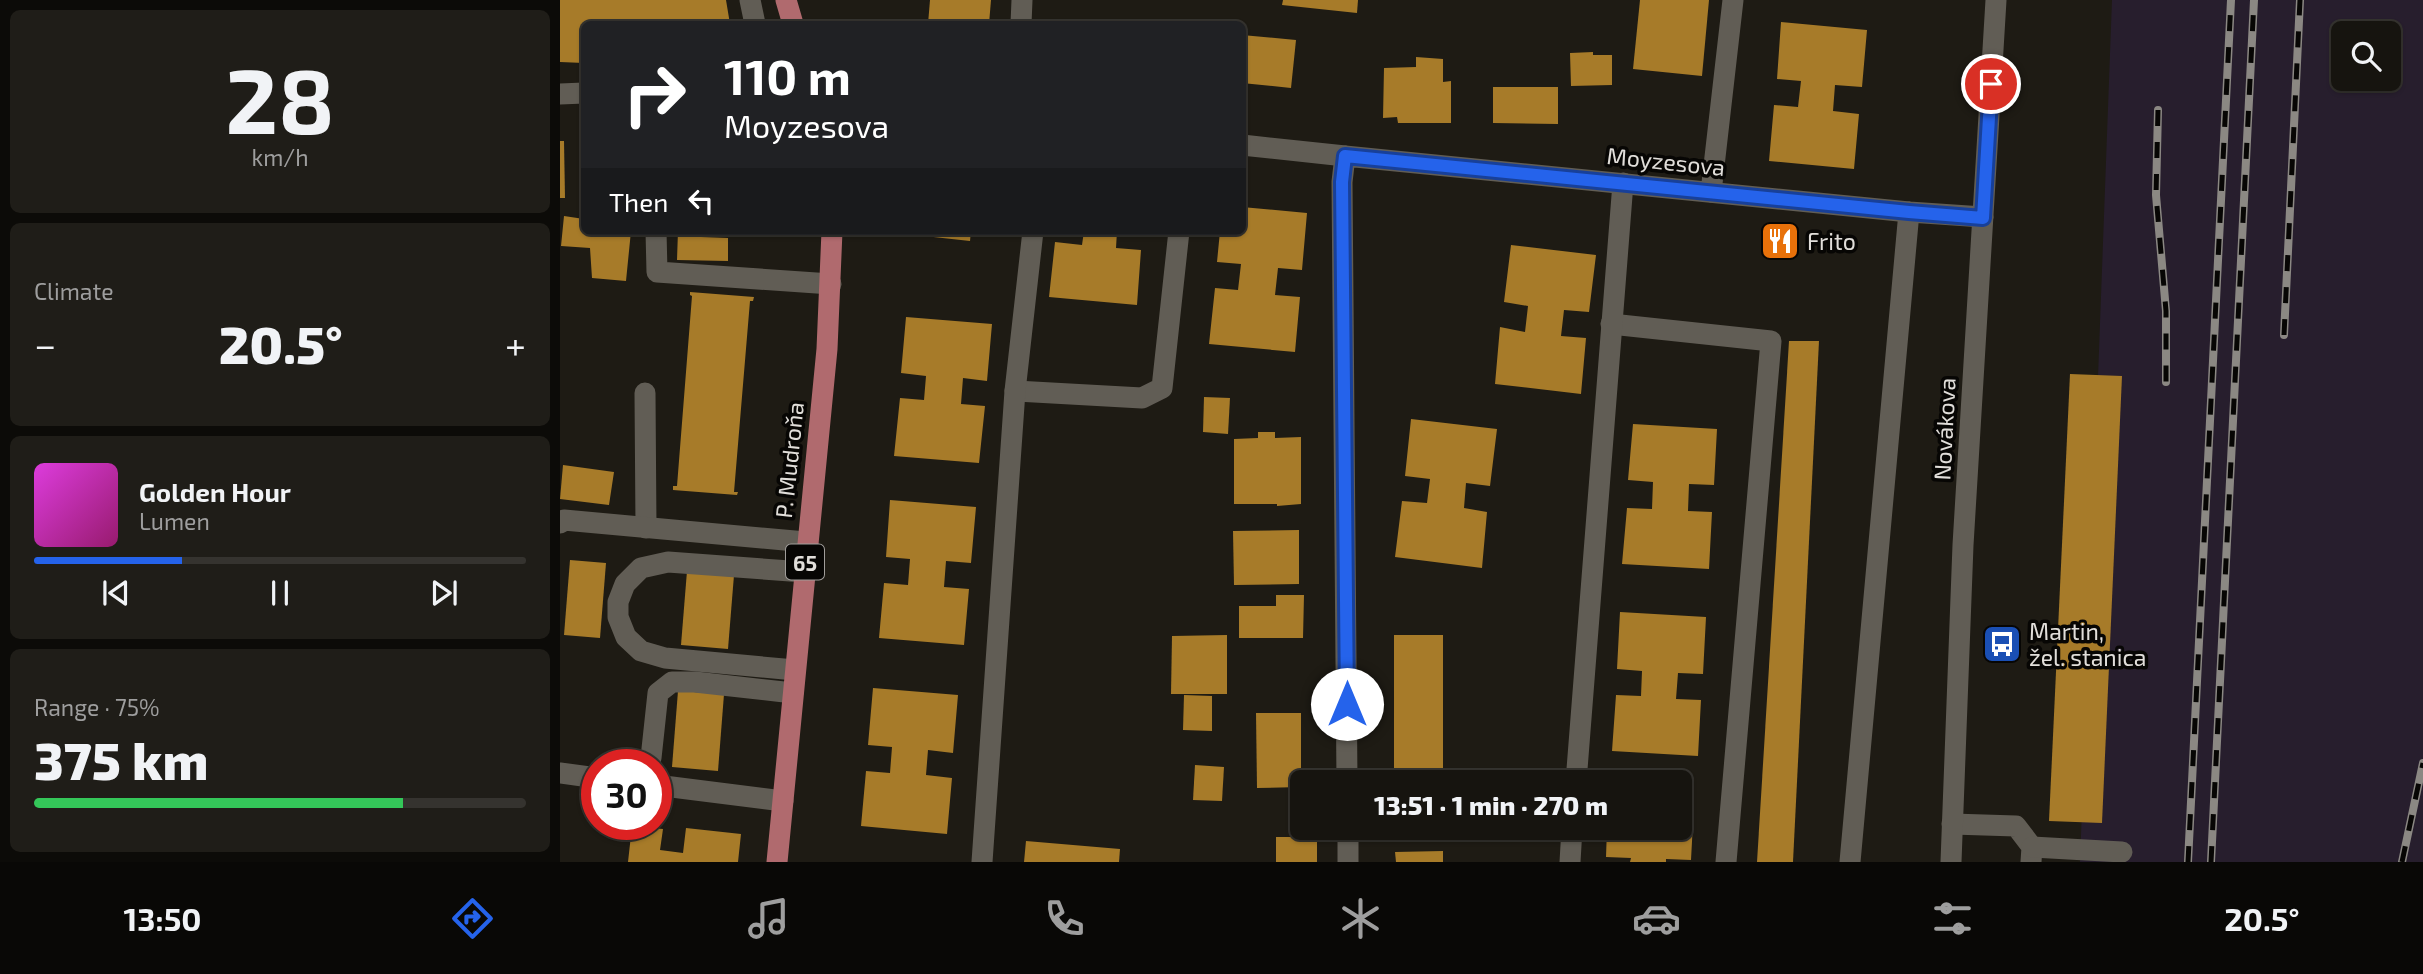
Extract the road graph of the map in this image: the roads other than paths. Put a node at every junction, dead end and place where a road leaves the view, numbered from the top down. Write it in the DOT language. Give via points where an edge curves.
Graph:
graph roads {
  1 [pos="750,0"];
  2 [pos="786,0"];
  3 [pos="1022,0"];
  4 [pos="1733,0"];
  5 [pos="1996,0"];
  6 [pos="754,21"];
  7 [pos="792,21"];
  8 [pos="1021,21"];
  9 [pos="581,93"];
  10 [pos="560,94"];
  11 [pos="1246,145"];
  12 [pos="1345,156"];
  13 [pos="1623,183"];
  14 [pos="1712,192"];
  15 [pos="1909,212"];
  16 [pos="1983,218"];
  17 [pos="656,235"];
  18 [pos="832,235"];
  19 [pos="1033,235"];
  20 [pos="1180,235"];
  21 [pos="831,284"];
  22 [pos="1611,324"];
  23 [pos="1015,391"];
  24 [pos="645,393"];
  25 [pos="560,523"];
  26 [pos="646,528"];
  27 [pos="806,542"];
  28 [pos="804,572"];
  29 [pos="795,670"];
  30 [pos="793,693"];
  31 [pos="652,749"];
  32 [pos="1348,770"];
  33 [pos="1577,770"];
  34 [pos="560,773"];
  35 [pos="581,776"];
  36 [pos="672,787"];
  37 [pos="783,801"];
  38 [pos="1952,824"];
  39 [pos="1348,840"];
  40 [pos="1571,840"];
  41 [pos="2122,852"];
  42 [pos="2031,854"];
  43 [pos="776,862"];
  44 [pos="982,862"];
  45 [pos="1348,862"];
  46 [pos="1570,862"];
  47 [pos="1726,862"];
  48 [pos="1850,862"];
  49 [pos="1951,862"];
  1 -- 6 [label="street"];
  2 -- 7 [label="main road"];
  3 -- 8 [label="street"];
  4 -- 14 [label="street"];
  5 -- 16 [label="street, Novákova"];
  9 -- 10 [label="street"];
  11 -- 12 [label="street, Moyzesova"];
  12 -- 13 [label="street, Moyzesova"];
  12 -- 32 [label="street"];
  13 -- 14 [label="street, Moyzesova"];
  13 -- 22 [label="street"];
  14 -- 15 [label="street, Moyzesova"];
  15 -- 16 [label="street, Moyzesova"];
  15 -- 48 [label="street"];
  16 -- 38 [label="street, Novákova"];
  17 -- 21 [label="street" via="657,272"];
  18 -- 21 [label="main road, P. Mudroňa / 65"];
  19 -- 23 [label="street"];
  20 -- 23 [label="street" via="1162,388 1142,398"];
  21 -- 27 [label="main road, P. Mudroňa / 65"];
  22 -- 33 [label="street"];
  22 -- 47 [label="street" via="1771,341"];
  23 -- 44 [label="street"];
  24 -- 26 [label="street"];
  25 -- 26 [label="street"];
  26 -- 27 [label="street"];
  27 -- 28 [label="main road, P. Mudroňa / 65"];
  28 -- 29 [label="main road, P. Mudroňa / 65"];
  28 -- 29 [label="street" via="668,562 641,568 625,584 618,602 626,637 641,651 665,658"];
  29 -- 30 [label="main road, P. Mudroňa / 65"];
  30 -- 31 [label="street" via="672,682 659,692"];
  30 -- 37 [label="main road, P. Mudroňa / 65"];
  34 -- 35 [label="street"];
  36 -- 37 [label="street"];
  37 -- 43 [label="main road, P. Mudroňa / 65"];
  38 -- 42 [label="street" via="2016,826"];
  38 -- 49 [label="street, Novákova"];
  39 -- 45 [label="street"];
  40 -- 46 [label="street"];
  41 -- 42 [label="street"];
}
